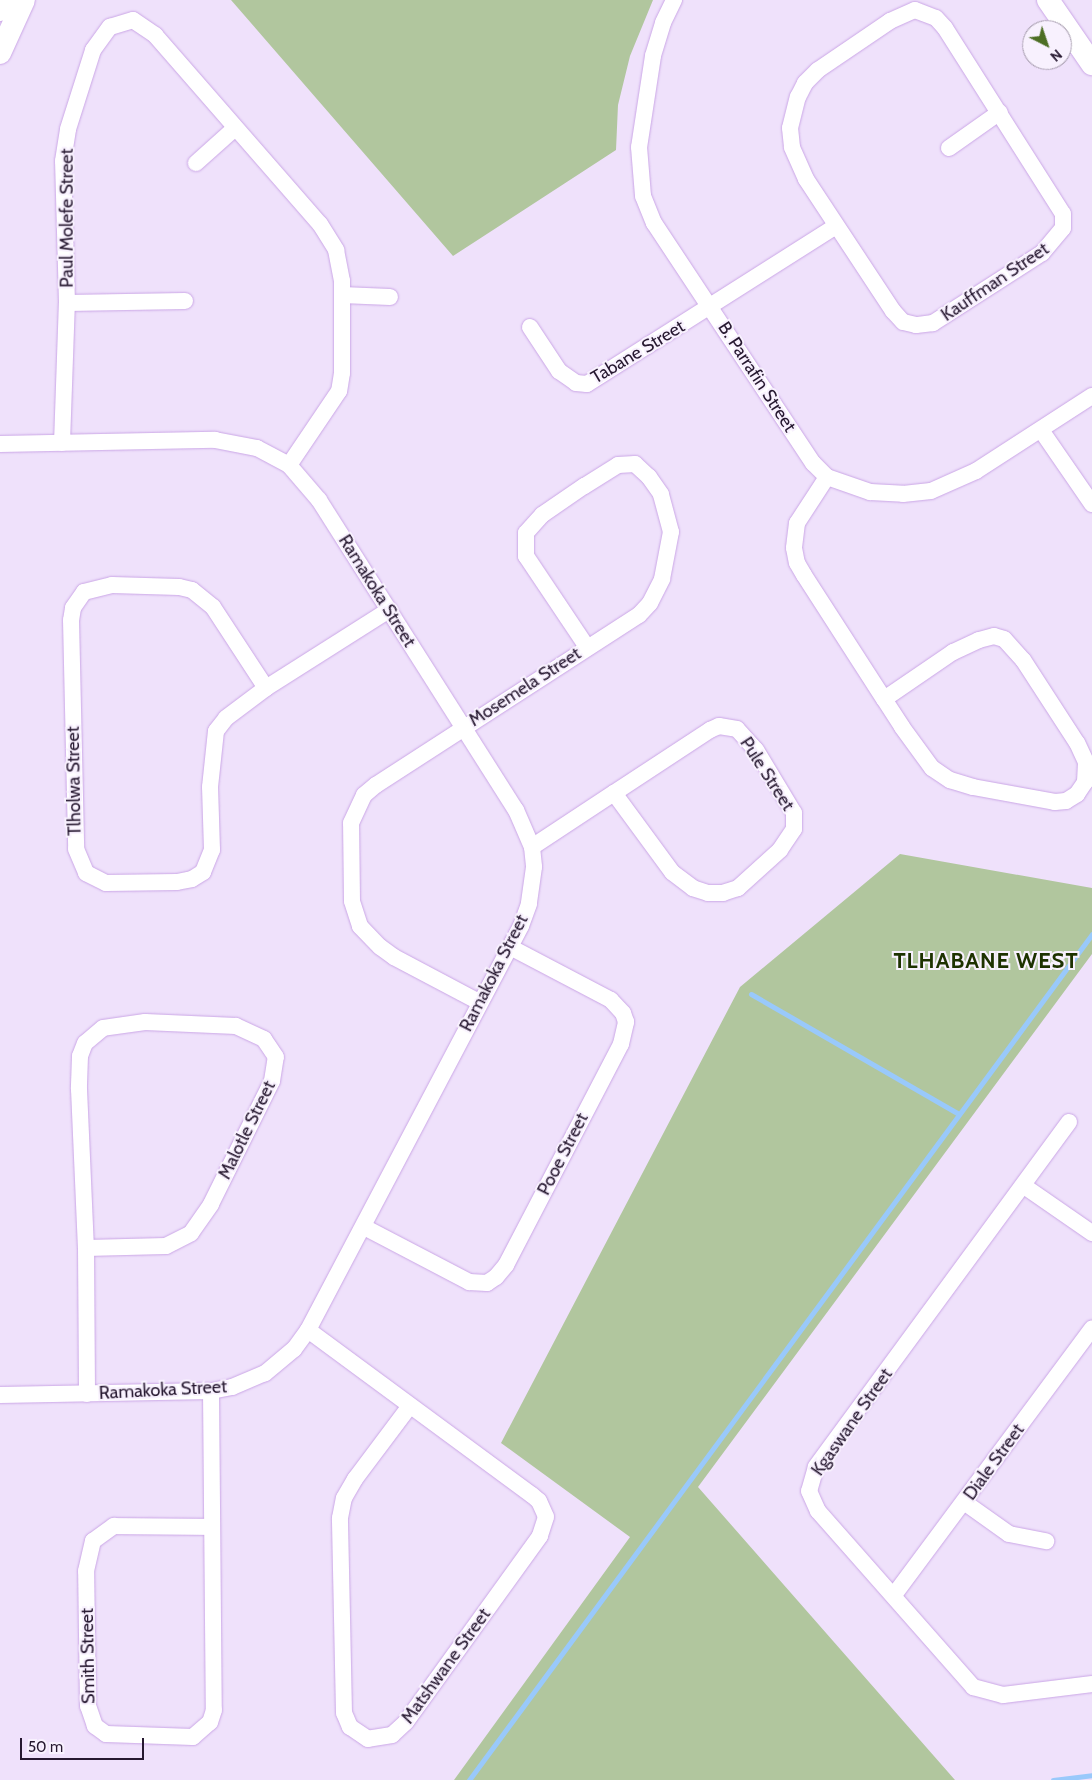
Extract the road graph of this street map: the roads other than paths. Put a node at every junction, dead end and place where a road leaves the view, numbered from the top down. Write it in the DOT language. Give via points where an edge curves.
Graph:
graph roads {
  1 [pos="7,0"];
  2 [pos="24,0"];
  3 [pos="674,0"];
  4 [pos="1048,0"];
  5 [pos="0,10"];
  6 [pos="0,53"];
  7 [pos="1092,64"];
  8 [pos="1000,112"];
  9 [pos="235,128"];
  10 [pos="949,148"];
  11 [pos="196,163"];
  12 [pos="836,226"];
  13 [pos="342,294"];
  14 [pos="390,297"];
  15 [pos="185,301"];
  16 [pos="67,303"];
  17 [pos="710,307"];
  18 [pos="530,327"];
  19 [pos="1092,396"];
  20 [pos="1041,430"];
  21 [pos="62,443"];
  22 [pos="0,444"];
  23 [pos="289,465"];
  24 [pos="826,477"];
  25 [pos="1092,504"];
  26 [pos="388,610"];
  27 [pos="587,647"];
  28 [pos="266,688"];
  29 [pos="884,699"];
  30 [pos="463,727"];
  31 [pos="614,793"];
  32 [pos="532,846"];
  33 [pos="510,947"];
  34 [pos="479,1002"];
  35 [pos="1069,1122"];
  36 [pos="1024,1186"];
  37 [pos="364,1227"];
  38 [pos="1092,1233"];
  39 [pos="86,1248"];
  40 [pos="1092,1328"];
  41 [pos="308,1330"];
  42 [pos="211,1391"];
  43 [pos="87,1394"];
  44 [pos="0,1395"];
  45 [pos="409,1407"];
  46 [pos="964,1502"];
  47 [pos="212,1527"];
  48 [pos="1046,1541"];
  49 [pos="894,1595"];
  50 [pos="1092,1684"];
  1 -- 5 [label="street"];
  2 -- 6 [label="street"];
  3 -- 17 [label="street, B. Parrafin Street" via="653,56 639,147 639,174 643,196 654,223"];
  4 -- 7 [label="street"];
  8 -- 10 [label="street"];
  8 -- 12 [label="street, Kauffman Street" via="945,28 925,11 905,12 832,58 805,83 792,113 790,128 798,164"];
  8 -- 12 [label="street, Kauffman Street" via="1064,214 1063,228 1042,253 940,319 916,325 904,322 893,311"];
  9 -- 11 [label="street"];
  9 -- 13 [label="street, Paul Molefe Street" via="330,237 339,263"];
  9 -- 16 [label="street, Paul Molefe Street" via="145,25 133,20 110,27 93,50 68,129 64,161"];
  12 -- 17 [label="street"];
  13 -- 14 [label="street"];
  13 -- 23 [label="street, Paul Molefe Street" via="339,392"];
  15 -- 16 [label="street"];
  16 -- 21 [label="street, Paul Molefe Street"];
  17 -- 18 [label="street, Tabane Street" via="588,384 576,383 559,372"];
  17 -- 24 [label="street, B. Parrafin Street" via="813,463"];
  19 -- 20 [label="street"];
  20 -- 24 [label="street" via="976,470 931,491 903,494 870,492"];
  20 -- 25 [label="street"];
  21 -- 22 [label="street, Ramakoka Street"];
  21 -- 23 [label="street, Ramakoka Street" via="214,440 257,448"];
  23 -- 26 [label="street, Ramakoka Street" via="319,500"];
  24 -- 29 [label="street" via="797,523 794,548 797,563"];
  26 -- 28 [label="street, Tlholwa Street"];
  26 -- 30 [label="street, Ramakoka Street"];
  27 -- 27 [label="street, Mosemela Street" via="526,556 526,533 542,515 584,486 618,465 635,464 649,477 667,509 671,532 667,560 650,603 639,615"];
  27 -- 30 [label="street, Mosemela Street"];
  28 -- 28 [label="street, Tlholwa Street" via="226,718 216,731 210,787 212,850 203,872 192,879 168,882 106,883 86,873 76,848 71,620 73,608 84,592 112,585 192,590 213,607"];
  29 -- 29 [label="street" via="932,768 950,780 1017,797 1055,802 1066,801 1077,794 1085,782 1086,762 1077,743 1023,660 1004,639 994,636 953,652"];
  30 -- 32 [label="street, Ramakoka Street" via="516,810"];
  30 -- 34 [label="street, Mosemela Street" via="364,795 351,823 352,901 360,926 380,948"];
  31 -- 31 [label="street, Pule Street" via="710,730 728,725 737,729 756,750 794,813 794,828 790,840 738,888 708,893 693,888 672,872"];
  31 -- 32 [label="street, Pule Street"];
  32 -- 33 [label="street, Ramakoka Street" via="534,882 529,904"];
  33 -- 34 [label="street, Ramakoka Street"];
  33 -- 37 [label="street, Pooe Street" via="611,1000 623,1013 626,1022 621,1044 506,1265 487,1282 469,1282"];
  34 -- 37 [label="street, Ramakoka Street"];
  35 -- 36 [label="street, Kgaswane Street"];
  36 -- 38 [label="street"];
  36 -- 49 [label="street, Kgaswane Street" via="816,1467 810,1480 811,1502"];
  37 -- 41 [label="street, Ramakoka Street"];
  39 -- 39 [label="street, Malotle Street" via="79,1089 80,1056 85,1043 103,1028 145,1022 236,1026 264,1039 276,1057 272,1081 211,1204 190,1232 166,1246"];
  39 -- 43 [label="street, Malotle Street"];
  40 -- 46 [label="street, Diale Street"];
  41 -- 42 [label="street, Ramakoka Street" via="294,1348 265,1373 232,1387"];
  41 -- 45 [label="street, Matshwane Street"];
  42 -- 43 [label="street, Ramakoka Street"];
  42 -- 47 [label="street, Smith Street"];
  43 -- 44 [label="street, Ramakoka Street"];
  45 -- 45 [label="street, Matshwane Street" via="532,1495 544,1510 545,1527 406,1722 392,1735 368,1739 350,1728 344,1712 340,1518 344,1498 355,1479"];
  46 -- 48 [label="street" via="1008,1534"];
  46 -- 49 [label="street, Diale Street"];
  47 -- 47 [label="street, Smith Street" via="214,1710 210,1722 192,1737 179,1739 115,1736 100,1731 91,1719 88,1706 86,1571 93,1541 114,1526"];
  49 -- 50 [label="street, Kgaswane Street" via="973,1687 987,1694 1010,1695"];
}
